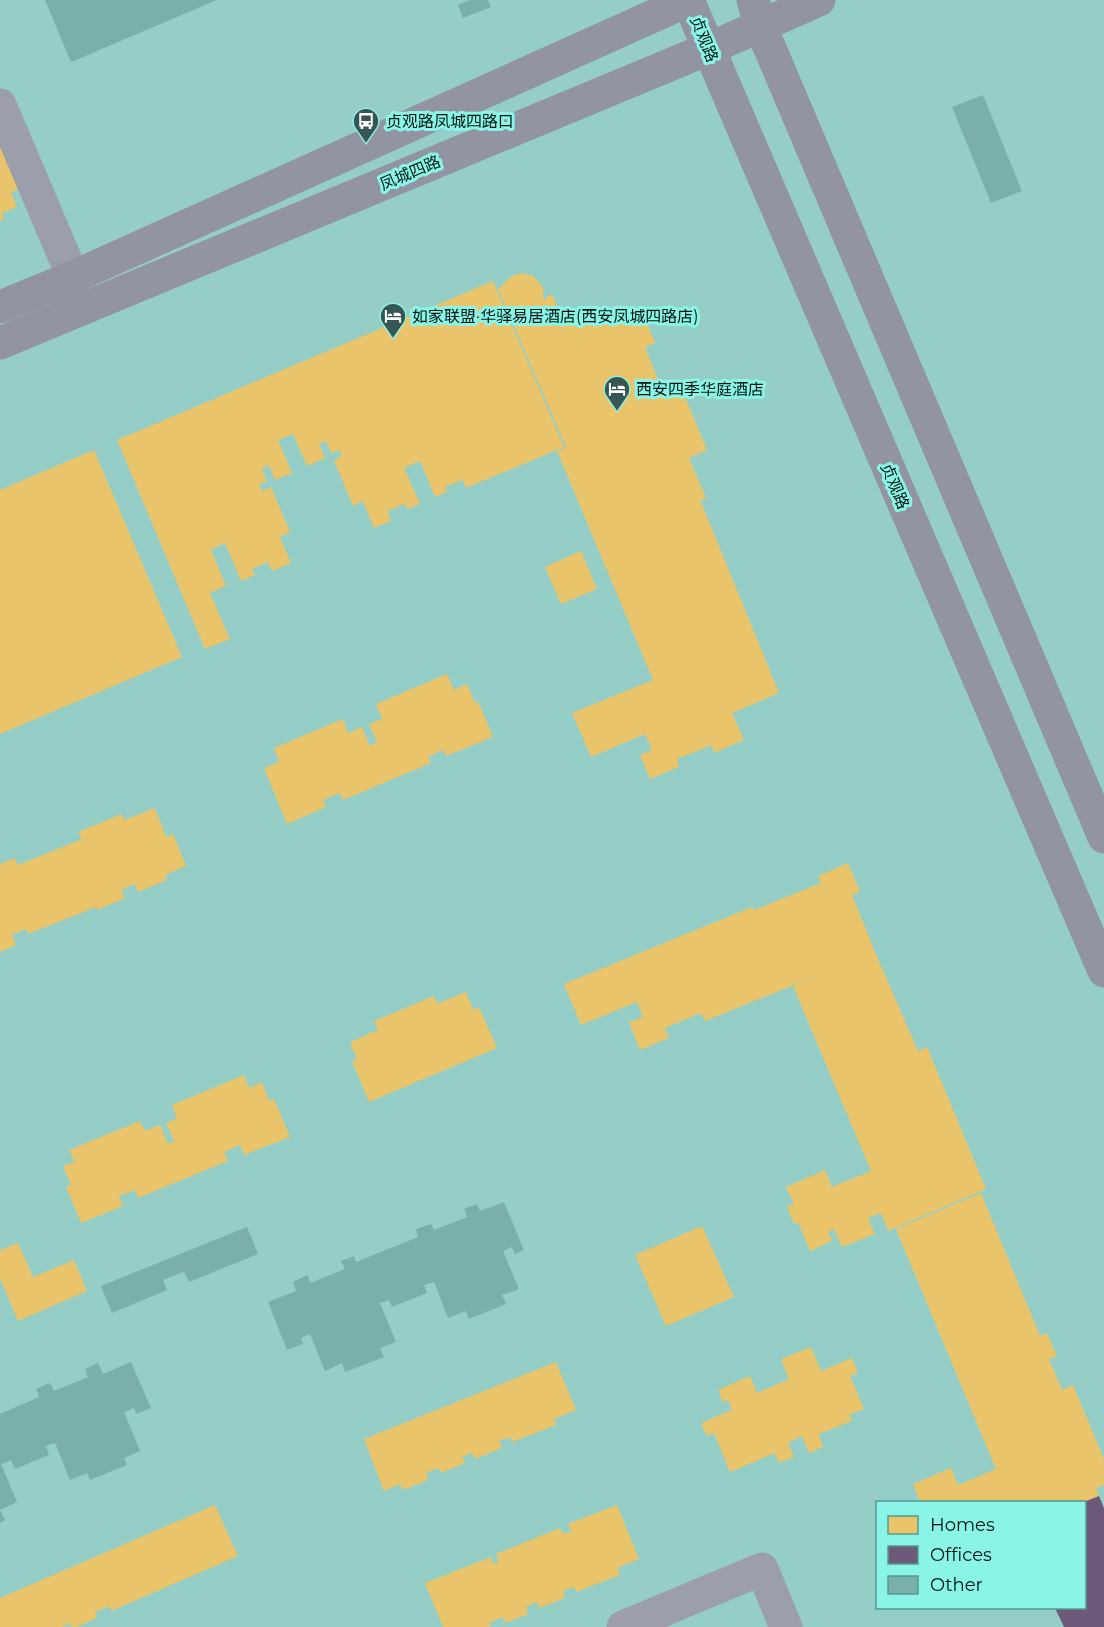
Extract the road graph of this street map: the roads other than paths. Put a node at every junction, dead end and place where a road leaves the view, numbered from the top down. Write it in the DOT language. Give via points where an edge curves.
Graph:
graph roads {
  1 [pos="688,0"];
  2 [pos="819,0"];
  3 [pos="757,13"];
  4 [pos="708,49"];
  5 [pos="0,105"];
  6 [pos="73,277"];
  7 [pos="0,307"];
  8 [pos="0,343"];
  9 [pos="1104,837"];
  10 [pos="1104,971"];
  11 [pos="623,1627"];
  12 [pos="786,1627"];
  1 -- 4 [label="main road, 贞观路"];
  1 -- 6 [label="main road"];
  2 -- 3 [label="main road, 凤城四路"];
  3 -- 4 [label="main road, 凤城四路"];
  3 -- 9 [label="main road"];
  4 -- 8 [label="main road, 凤城四路"];
  4 -- 10 [label="main road, 贞观路"];
  5 -- 6 [label="street"];
  6 -- 7 [label="main road"];
  11 -- 12 [label="street" via="762,1569"];
}
